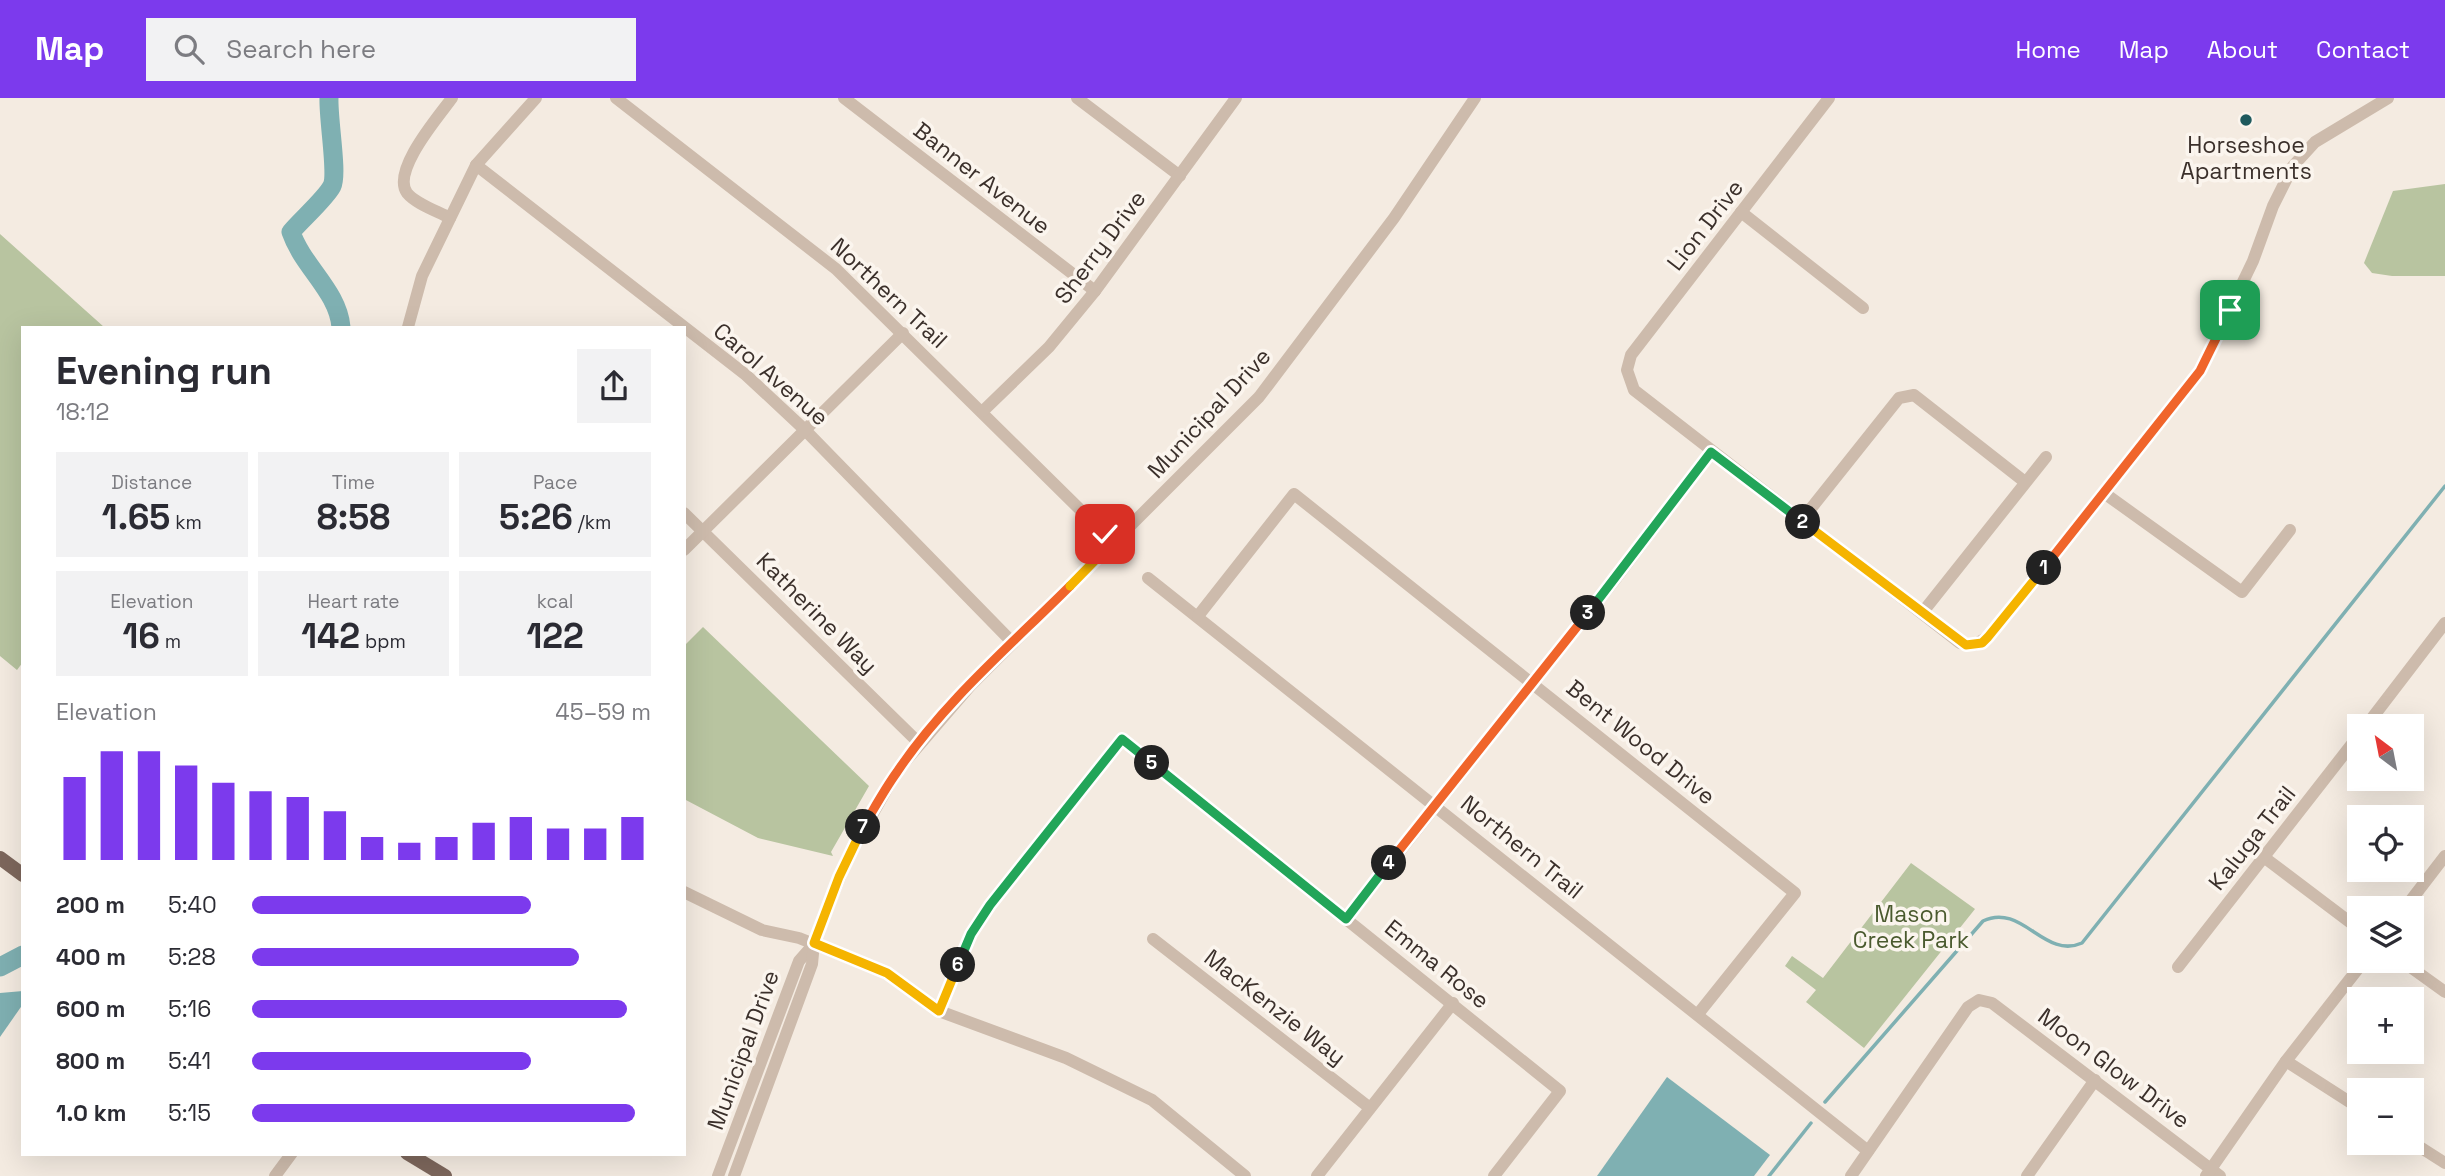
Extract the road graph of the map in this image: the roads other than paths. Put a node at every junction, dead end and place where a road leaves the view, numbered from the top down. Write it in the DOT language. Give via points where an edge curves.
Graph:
graph roads {
  1 [pos="452,98"];
  2 [pos="536,98"];
  3 [pos="616,98"];
  4 [pos="844,98"];
  5 [pos="1077,98"];
  6 [pos="1236,98"];
  7 [pos="1475,98"];
  8 [pos="1829,98"];
  9 [pos="2388,98"];
  10 [pos="476,165"];
  11 [pos="1180,176"];
  12 [pos="1741,212"];
  13 [pos="450,218"];
  14 [pos="1095,291"];
  15 [pos="1863,308"];
  16 [pos="412,326"];
  17 [pos="684,326"];
  18 [pos="686,328"];
  19 [pos="903,334"];
  20 [pos="983,411"];
  21 [pos="805,430"];
  22 [pos="1711,452"];
  23 [pos="2046,457"];
  24 [pos="2025,482"];
  25 [pos="2104,493"];
  26 [pos="686,515"];
  27 [pos="1801,521"];
  28 [pos="705,530"];
  29 [pos="2290,530"];
  30 [pos="1113,542"];
  31 [pos="686,548"];
  32 [pos="1148,578"];
  33 [pos="1922,613"];
  34 [pos="1198,616"];
  35 [pos="2445,623"];
  36 [pos="1013,643"];
  37 [pos="1533,682"];
  38 [pos="2375,714"];
  39 [pos="919,743"];
  40 [pos="2347,751"];
  41 [pos="1435,805"];
  42 [pos="2445,856"];
  43 [pos="0,858"];
  44 [pos="2265,858"];
  45 [pos="21,874"];
  46 [pos="686,893"];
  47 [pos="2413,896"];
  48 [pos="1346,919"];
  49 [pos="2347,920"];
  50 [pos="1153,939"];
  51 [pos="814,943"];
  52 [pos="2178,967"];
  53 [pos="2355,973"];
  54 [pos="2419,973"];
  55 [pos="2445,992"];
  56 [pos="1452,1003"];
  57 [pos="939,1011"];
  58 [pos="1698,1014"];
  59 [pos="769,1040"];
  60 [pos="782,1045"];
  61 [pos="2286,1061"];
  62 [pos="2095,1080"];
  63 [pos="2347,1100"];
  64 [pos="1370,1108"];
  65 [pos="2424,1150"];
  66 [pos="1868,1151"];
  67 [pos="290,1156"];
  68 [pos="412,1156"];
  69 [pos="2445,1164"];
  70 [pos="2212,1174"];
  71 [pos="275,1176"];
  72 [pos="445,1176"];
  73 [pos="718,1176"];
  74 [pos="734,1176"];
  75 [pos="1245,1176"];
  76 [pos="1317,1176"];
  77 [pos="1493,1176"];
  78 [pos="1851,1176"];
  79 [pos="2027,1176"];
  1 -- 13 [label="street" via="405,167 402,180 409,195"];
  2 -- 10 [label="street"];
  3 -- 19 [label="street, Northern Trail" via="836,269"];
  4 -- 14 [label="street, Banner Avenue"];
  5 -- 11 [label="street"];
  6 -- 11 [label="street, Sherry Drive"];
  7 -- 30 [label="street, Municipal Drive" via="1394,218 1274,379 1234,425"];
  8 -- 12 [label="street, Lion Drive"];
  9 -- 25 [label="street" via="2315,142 2293,166 2207,359"];
  10 -- 13 [label="street"];
  10 -- 17 [label="street, Carol Avenue"];
  11 -- 14 [label="street, Sherry Drive"];
  12 -- 15 [label="street"];
  12 -- 22 [label="street, Lion Drive" via="1631,355 1627,370 1634,390"];
  13 -- 16 [label="street" via="422,276"];
  14 -- 20 [label="street, Sherry Drive" via="1049,347"];
  18 -- 21 [label="street, Carol Avenue" via="746,374"];
  19 -- 20 [label="street, Northern Trail"];
  19 -- 21 [label="street"];
  20 -- 30 [label="street, Northern Trail"];
  21 -- 28 [label="street"];
  21 -- 36 [label="street, Carol Avenue"];
  22 -- 27 [label="street"];
  22 -- 37 [label="street"];
  23 -- 24 [label="street"];
  24 -- 27 [label="street" via="1914,395 1899,398"];
  24 -- 33 [label="street"];
  25 -- 29 [label="street" via="2242,592"];
  25 -- 33 [label="street" via="1988,637 1974,645 1960,643"];
  26 -- 28 [label="street, Katherine Way"];
  27 -- 33 [label="street"];
  28 -- 31 [label="street"];
  28 -- 39 [label="street, Katherine Way"];
  30 -- 36 [label="street, Municipal Drive"];
  32 -- 34 [label="street, Northern Trail"];
  34 -- 37 [label="street, Bent Wood Drive" via="1294,494"];
  34 -- 41 [label="street, Northern Trail"];
  35 -- 38 [label="street"];
  36 -- 39 [label="street, Municipal Drive"];
  37 -- 41 [label="street"];
  37 -- 58 [label="street, Bent Wood Drive" via="1796,893"];
  39 -- 51 [label="street, Municipal Drive" via="863,827"];
  40 -- 44 [label="street, Kaluga Trail"];
  41 -- 48 [label="street"];
  41 -- 58 [label="street, Northern Trail"];
  42 -- 47 [label="street"];
  43 -- 45 [label="main road"];
  44 -- 49 [label="street"];
  44 -- 52 [label="street, Kaluga Trail"];
  46 -- 51 [label="street" via="762,929"];
  48 -- 56 [label="street, Emma Rose"];
  48 -- 57 [label="street, Emma Rose" via="1122,739 990,905 971,934"];
  50 -- 64 [label="street, MacKenzie Way"];
  51 -- 57 [label="street" via="887,973"];
  51 -- 59 [label="street, Municipal Drive" via="799,961"];
  51 -- 60 [label="street, Municipal Drive" via="812,964"];
  53 -- 61 [label="street"];
  54 -- 55 [label="street"];
  56 -- 64 [label="street"];
  56 -- 77 [label="street, Emma Rose" via="1560,1091"];
  57 -- 75 [label="street" via="1066,1058 1152,1100"];
  58 -- 66 [label="street, Northern Trail"];
  59 -- 60 [label="street"];
  59 -- 73 [label="street, Municipal Drive"];
  60 -- 74 [label="street, Municipal Drive"];
  61 -- 63 [label="street"];
  61 -- 70 [label="street"];
  62 -- 66 [label="street, Moon Glow Drive" via="1992,1003 1979,1000 1968,1007"];
  62 -- 70 [label="street, Moon Glow Drive"];
  62 -- 79 [label="street"];
  64 -- 76 [label="street"];
  65 -- 69 [label="street"];
  66 -- 78 [label="street"];
  67 -- 71 [label="street"];
  68 -- 72 [label="main road"];
}
